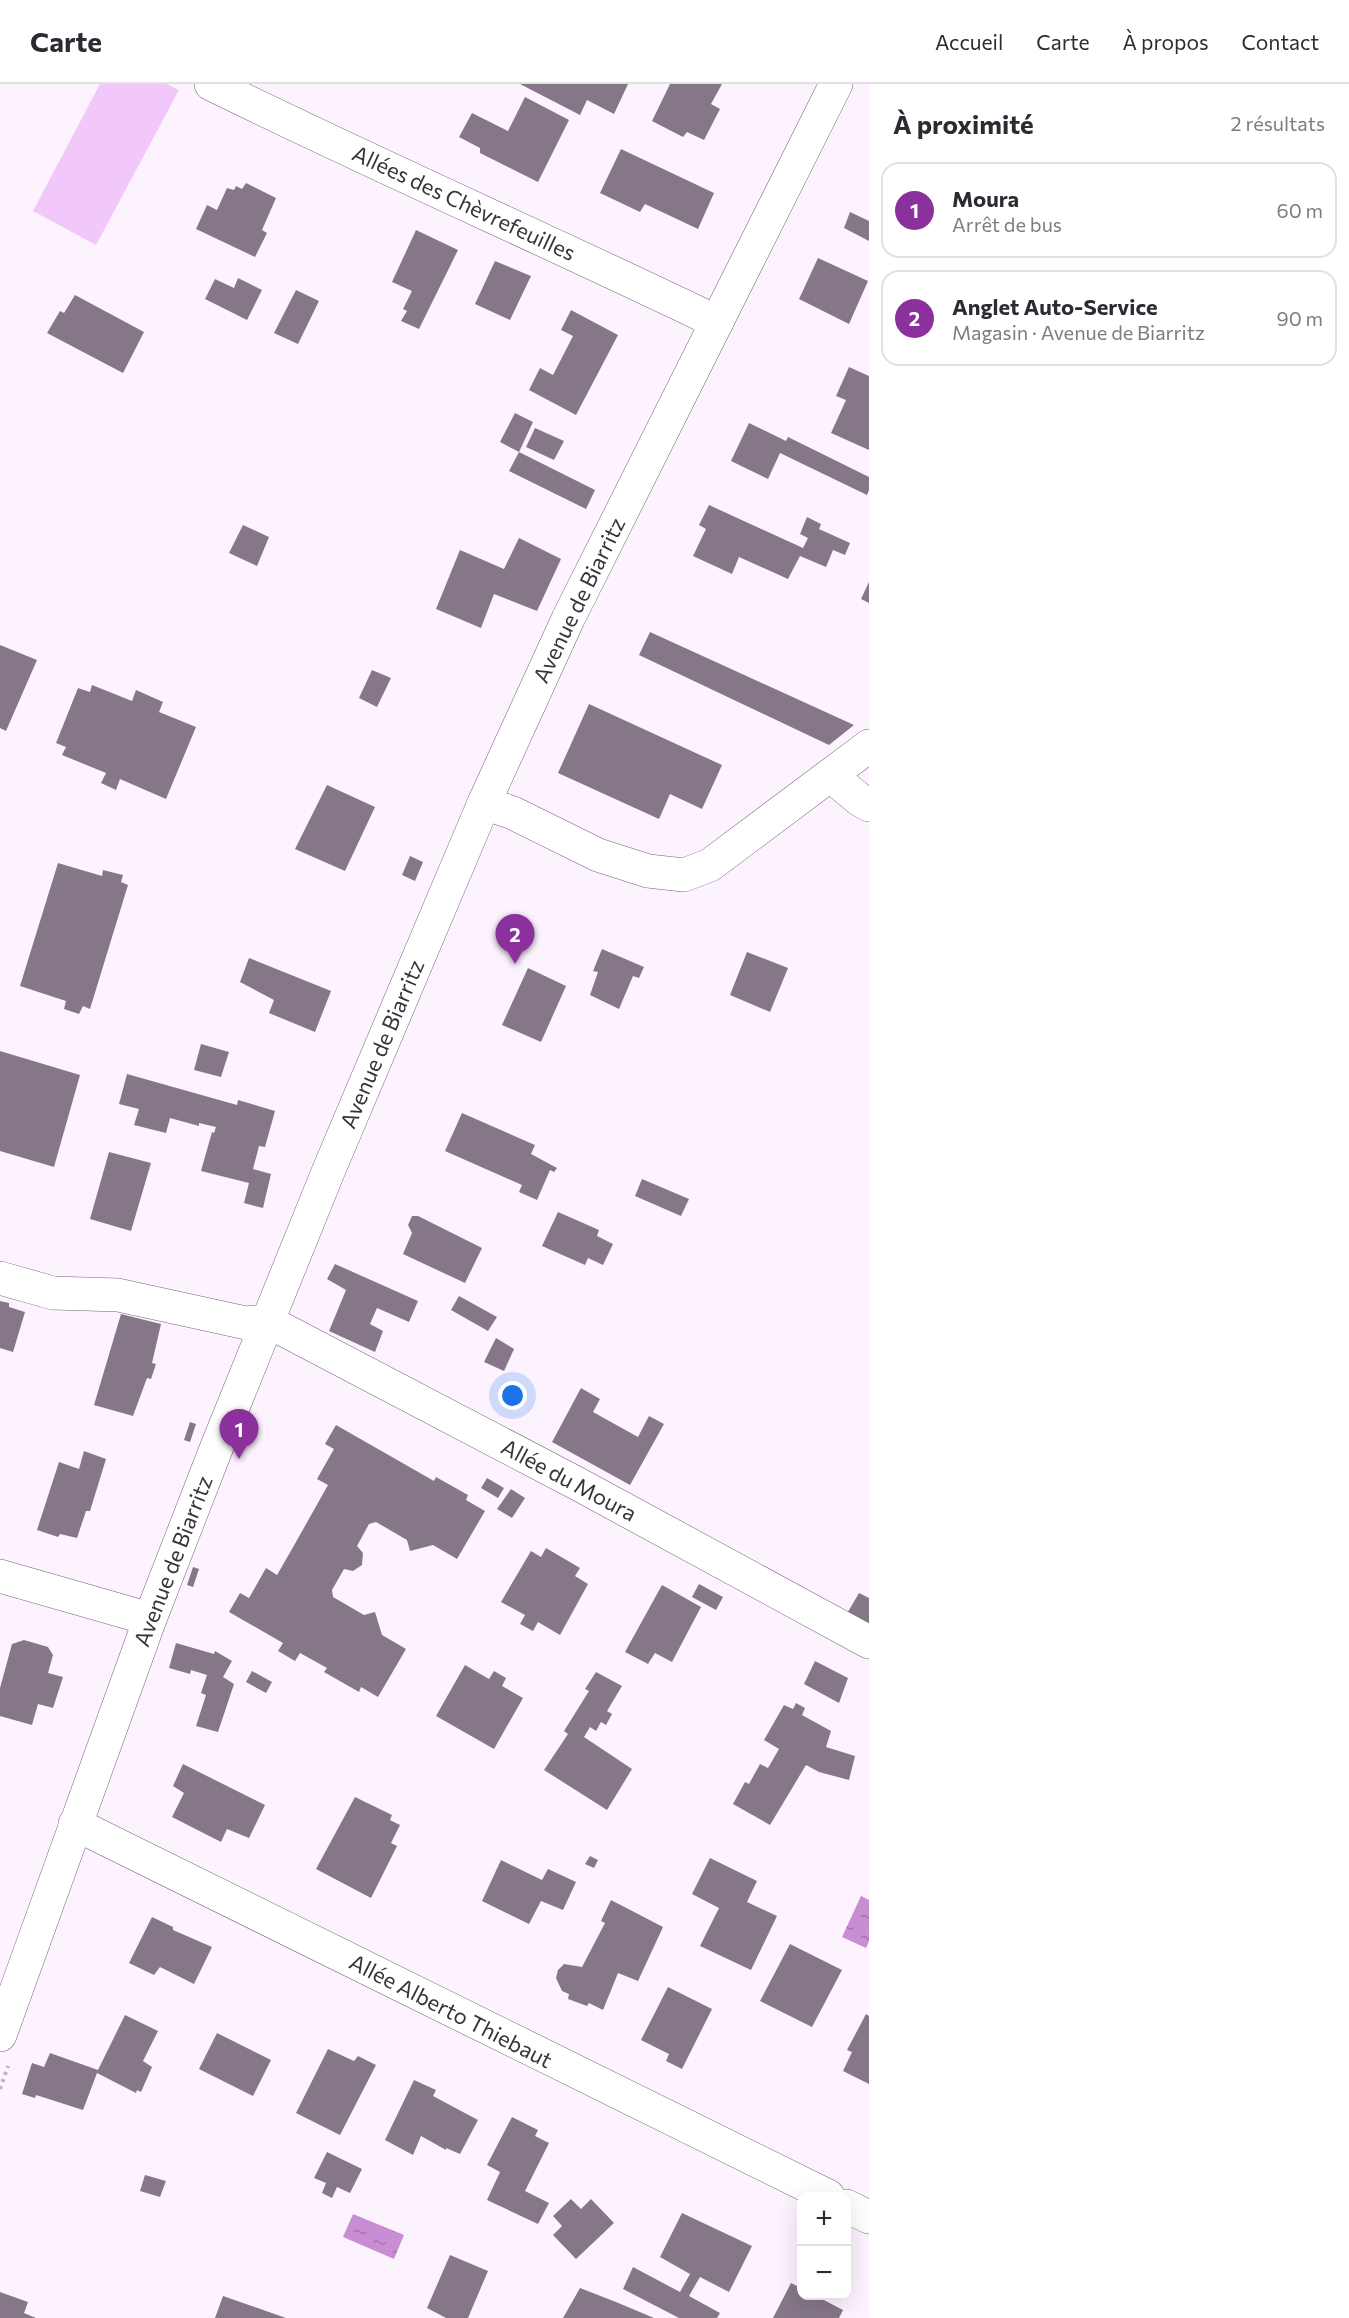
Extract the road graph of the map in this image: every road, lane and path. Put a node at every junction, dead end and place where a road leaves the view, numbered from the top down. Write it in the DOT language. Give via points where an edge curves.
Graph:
graph roads {
  1 [pos="211,84"];
  2 [pos="836,84"];
  3 [pos="717,322"];
  4 [pos="869,746"];
  5 [pos="831,776"];
  6 [pos="484,802"];
  7 [pos="869,805"];
  8 [pos="0,1278"];
  9 [pos="267,1321"];
  10 [pos="0,1576"];
  11 [pos="150,1619"];
  12 [pos="869,1642"];
  13 [pos="75,1824"];
  14 [pos="0,2035"];
  15 [pos="820,2192"];
  16 [pos="851,2208"];
  17 [pos="869,2217"];
  1 -- 3 [label="street, Allées des Chèvrefeuilles"];
  2 -- 3 [label="street, Avenue de Biarritz"];
  3 -- 6 [label="street, Avenue de Biarritz" via="568,619"];
  4 -- 5 [label="street"];
  5 -- 6 [label="street" via="710,865 684,875 648,871 598,855"];
  5 -- 7 [label="street"];
  6 -- 9 [label="street, Avenue de Biarritz"];
  8 -- 9 [label="street" via="53,1293 118,1295 246,1323"];
  9 -- 11 [label="street, Avenue de Biarritz"];
  9 -- 12 [label="street, Allée du Moura"];
  10 -- 11 [label="street"];
  11 -- 13 [label="street, Avenue de Biarritz"];
  13 -- 14 [label="street, Avenue de Biarritz"];
  13 -- 15 [label="street, Allée Alberto Thiebaut"];
  16 -- 17 [label="street"];
}
